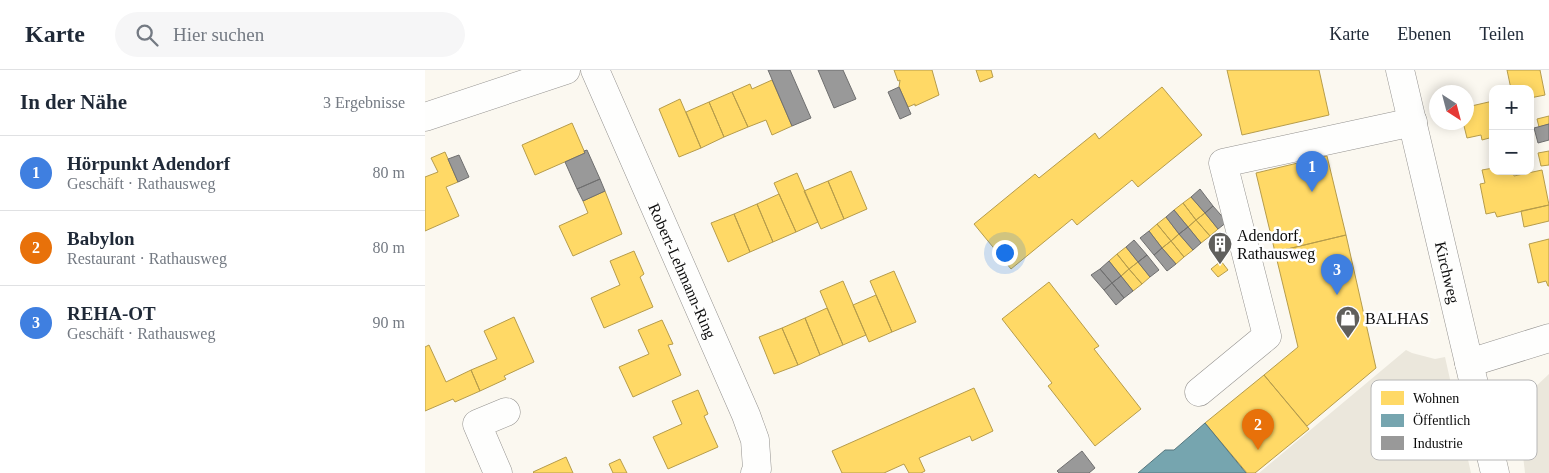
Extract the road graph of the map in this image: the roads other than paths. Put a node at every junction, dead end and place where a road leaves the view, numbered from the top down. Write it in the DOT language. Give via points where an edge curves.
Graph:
graph roads {
  1 [pos="566,70"];
  2 [pos="595,70"];
  3 [pos="1400,70"];
  4 [pos="425,117"];
  5 [pos="1413,122"];
  6 [pos="1549,338"];
  7 [pos="1469,363"];
  8 [pos="1473,380"];
  9 [pos="1199,392"];
  10 [pos="506,412"];
  11 [pos="1492,460"];
  12 [pos="498,473"];
  13 [pos="755,473"];
  14 [pos="1495,473"];
  1 -- 4 [label="street"];
  2 -- 13 [label="street, Robert-Lehmann-Ring" via="747,415 755,440"];
  3 -- 5 [label="street, Kirchweg"];
  5 -- 7 [label="street, Kirchweg"];
  5 -- 9 [label="street" via="1223,163 1267,336"];
  6 -- 7 [label="street"];
  7 -- 8 [label="street, Kirchweg"];
  10 -- 12 [label="street" via="477,424"];
  11 -- 14 [label="street, Kirchweg"];
}
